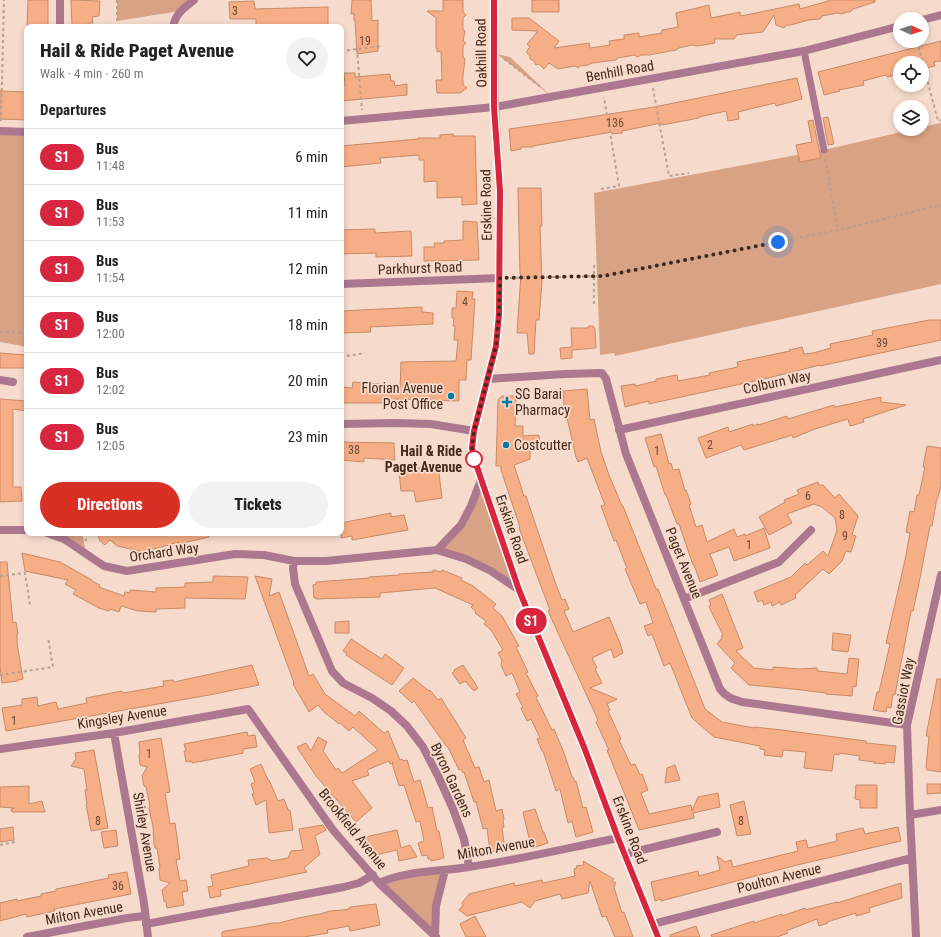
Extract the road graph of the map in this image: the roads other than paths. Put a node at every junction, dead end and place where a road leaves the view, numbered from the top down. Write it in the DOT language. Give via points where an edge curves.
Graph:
graph roads {
  1 [pos="60,0"];
  2 [pos="194,0"];
  3 [pos="494,0"];
  4 [pos="941,15"];
  5 [pos="929,18"];
  6 [pos="60,24"];
  7 [pos="174,24"];
  8 [pos="893,28"];
  9 [pos="804,51"];
  10 [pos="494,107"];
  11 [pos="344,122"];
  12 [pos="0,131"];
  13 [pos="24,132"];
  14 [pos="824,150"];
  15 [pos="500,278"];
  16 [pos="344,284"];
  17 [pos="941,360"];
  18 [pos="488,379"];
  19 [pos="0,380"];
  20 [pos="13,382"];
  21 [pos="344,424"];
  22 [pos="619,430"];
  23 [pos="474,431"];
  24 [pos="481,480"];
  25 [pos="0,530"];
  26 [pos="24,530"];
  27 [pos="811,530"];
  28 [pos="56,536"];
  29 [pos="437,550"];
  30 [pos="294,561"];
  31 [pos="941,575"];
  32 [pos="519,590"];
  33 [pos="684,599"];
  34 [pos="248,709"];
  35 [pos="907,726"];
  36 [pos="114,733"];
  37 [pos="0,746"];
  38 [pos="0,749"];
  39 [pos="941,810"];
  40 [pos="910,815"];
  41 [pos="717,832"];
  42 [pos="618,838"];
  43 [pos="625,854"];
  44 [pos="912,858"];
  45 [pos="469,867"];
  46 [pos="445,870"];
  47 [pos="373,875"];
  48 [pos="379,883"];
  49 [pos="145,920"];
  50 [pos="653,924"];
  51 [pos="435,936"];
  52 [pos="27,937"];
  53 [pos="148,937"];
  54 [pos="658,937"];
  55 [pos="916,937"];
  1 -- 6 [label="street"];
  2 -- 7 [label="street" via="180,11"];
  3 -- 10 [label="street, Oakhill Road"];
  4 -- 5 [label="street"];
  8 -- 9 [label="street, Benhill Road"];
  9 -- 10 [label="street, Benhill Road"];
  9 -- 14 [label="lane"];
  10 -- 11 [label="street, Benhill Road"];
  10 -- 15 [label="street, Erskine Road" via="500,191"];
  12 -- 13 [label="street"];
  15 -- 16 [label="street, Parkhurst Road"];
  15 -- 18 [label="street, Erskine Road" via="496,346"];
  17 -- 22 [label="street, Colburn Way"];
  18 -- 22 [label="street, Paget Avenue" via="602,373 606,379"];
  18 -- 23 [label="street, Erskine Road"];
  19 -- 20 [label="street"];
  21 -- 23 [label="street" via="431,424"];
  22 -- 33 [label="street, Paget Avenue" via="626,454"];
  23 -- 24 [label="street, Erskine Road" via="472,448"];
  24 -- 29 [label="street" via="461,525"];
  24 -- 32 [label="street, Erskine Road"];
  25 -- 26 [label="street"];
  27 -- 33 [label="street" via="779,562"];
  28 -- 30 [label="street, Orchard Way" via="104,566 128,571 235,554 264,555"];
  29 -- 30 [label="street, Orchard Way" via="326,561"];
  29 -- 32 [label="street, Orchard Way" via="466,559 491,571"];
  30 -- 45 [label="street, Byron Gardens" via="295,584 332,671 343,683 390,711 407,726 423,747 453,809 464,839"];
  31 -- 35 [label="street, Gassiot Way"];
  32 -- 42 [label="street, Erskine Road" via="584,747"];
  33 -- 35 [label="street, Paget Avenue" via="720,689 732,699"];
  34 -- 36 [label="street, Kingsley Avenue"];
  34 -- 47 [label="street, Brookfield Avenue" via="333,830"];
  35 -- 40 [label="street, Gassiot Way"];
  36 -- 38 [label="street, Kingsley Avenue"];
  36 -- 49 [label="street, Shirley Avenue"];
  37 -- 38 [label="street"];
  39 -- 40 [label="street"];
  40 -- 44 [label="street"];
  41 -- 43 [label="street"];
  42 -- 43 [label="street, Erskine Road"];
  42 -- 45 [label="street, Milton Avenue"];
  43 -- 50 [label="street, Erskine Road"];
  44 -- 50 [label="street, Poulton Avenue"];
  44 -- 55 [label="street"];
  45 -- 46 [label="street, Milton Avenue"];
  46 -- 48 [label="street, Milton Avenue" via="391,877"];
  46 -- 51 [label="street, Brookfield Avenue" via="436,906"];
  47 -- 48 [label="street, Brookfield Avenue"];
  47 -- 49 [label="street, Milton Avenue" via="359,883 344,887"];
  48 -- 51 [label="street, Brookfield Avenue"];
  49 -- 52 [label="street, Milton Avenue" via="127,918"];
  49 -- 53 [label="street, Shirley Avenue"];
  50 -- 54 [label="street, Erskine Road"];
}
